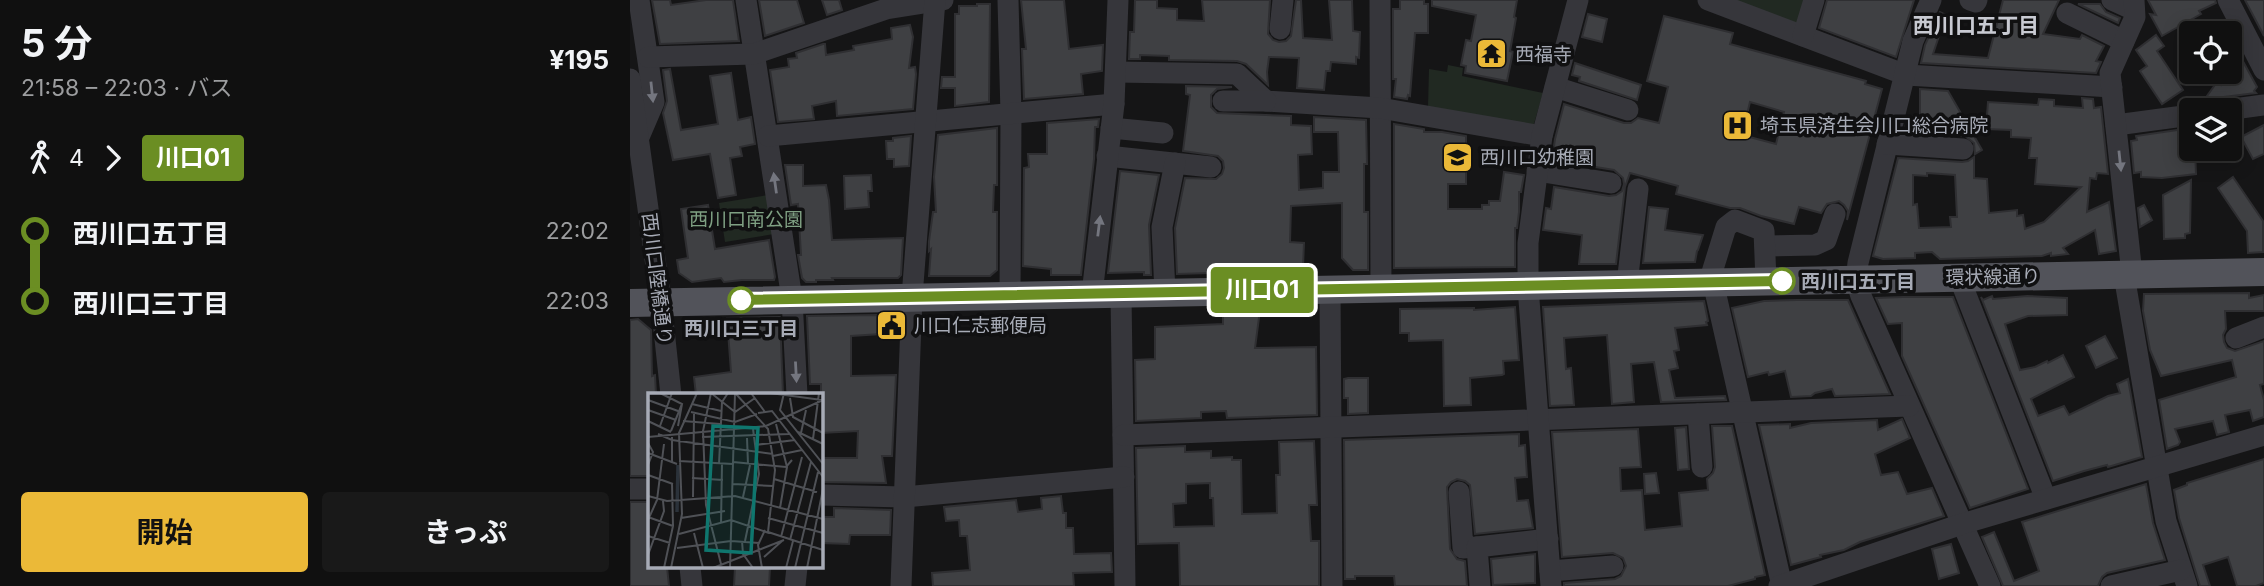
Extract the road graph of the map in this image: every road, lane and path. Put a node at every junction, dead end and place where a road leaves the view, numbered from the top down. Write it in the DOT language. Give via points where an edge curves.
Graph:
graph roads {
  1 [pos="639,0"];
  2 [pos="746,0"];
  3 [pos="1008,0"];
  4 [pos="1118,0"];
  5 [pos="1283,0"];
  6 [pos="1380,0"];
  7 [pos="1578,0"];
  8 [pos="1708,0"];
  9 [pos="1814,0"];
  10 [pos="1931,0"];
  11 [pos="1970,0"];
  12 [pos="1977,0"];
  13 [pos="2112,0"];
  14 [pos="2228,0"];
  15 [pos="938,1"];
  16 [pos="2134,5"];
  17 [pos="859,9"];
  18 [pos="2067,13"];
  19 [pos="1280,29"];
  20 [pos="1803,36"];
  21 [pos="2124,41"];
  22 [pos="754,54"];
  23 [pos="648,57"];
  24 [pos="2264,70"];
  25 [pos="1115,72"];
  26 [pos="1906,75"];
  27 [pos="630,79"];
  28 [pos="1555,87"];
  29 [pos="2112,87"];
  30 [pos="1223,101"];
  31 [pos="1266,101"];
  32 [pos="1114,104"];
  33 [pos="2264,105"];
  34 [pos="1380,108"];
  35 [pos="2242,108"];
  36 [pos="1628,110"];
  37 [pos="1011,114"];
  38 [pos="2179,117"];
  39 [pos="926,121"];
  40 [pos="2116,125"];
  41 [pos="1111,128"];
  42 [pos="634,133"];
  43 [pos="1163,133"];
  44 [pos="768,136"];
  45 [pos="1542,136"];
  46 [pos="1887,144"];
  47 [pos="1963,149"];
  48 [pos="1107,156"];
  49 [pos="1175,163"];
  50 [pos="1211,167"];
  51 [pos="1537,171"];
  52 [pos="1611,183"];
  53 [pos="1638,190"];
  54 [pos="1835,214"];
  55 [pos="1765,246"];
  56 [pos="2264,272"];
  57 [pos="2128,274"];
  58 [pos="1959,277"];
  59 [pos="1856,280"];
  60 [pos="1766,281"];
  61 [pos="1711,282"];
  62 [pos="1627,284"];
  63 [pos="1528,287"];
  64 [pos="1381,288"];
  65 [pos="1330,289"];
  66 [pos="1165,293"];
  67 [pos="1092,294"];
  68 [pos="1121,294"];
  69 [pos="1010,295"];
  70 [pos="912,297"];
  71 [pos="792,299"];
  72 [pos="661,302"];
  73 [pos="630,303"];
  74 [pos="2264,327"];
  75 [pos="2236,338"];
  76 [pos="671,393"];
  77 [pos="797,393"];
  78 [pos="1909,406"];
  79 [pos="1742,413"];
  80 [pos="1698,414"];
  81 [pos="1539,421"];
  82 [pos="1331,428"];
  83 [pos="1123,435"];
  84 [pos="2264,435"];
  85 [pos="2158,466"];
  86 [pos="1702,467"];
  87 [pos="1124,477"];
  88 [pos="630,489"];
  89 [pos="648,489"];
  90 [pos="1459,492"];
  91 [pos="822,495"];
  92 [pos="904,496"];
  93 [pos="2046,499"];
  94 [pos="1962,524"];
  95 [pos="1548,540"];
  96 [pos="1476,547"];
  97 [pos="1613,566"];
  98 [pos="690,568"];
  99 [pos="797,568"];
  100 [pos="1551,578"];
  101 [pos="2184,578"];
  102 [pos="692,586"];
  103 [pos="795,586"];
  104 [pos="901,586"];
  105 [pos="1125,586"];
  106 [pos="1332,586"];
  107 [pos="1480,586"];
  108 [pos="1781,586"];
  109 [pos="1990,586"];
  110 [pos="2111,586"];
  1 -- 23 [label="street"];
  2 -- 22 [label="street"];
  3 -- 37 [label="street"];
  4 -- 25 [label="street"];
  5 -- 19 [label="street"];
  6 -- 34 [label="street"];
  7 -- 28 [label="street"];
  8 -- 20 [label="street"];
  9 -- 20 [label="street"];
  10 -- 26 [label="street" via="1913,41"];
  11 -- 12 [label="street"];
  13 -- 16 [label="street"];
  14 -- 24 [label="street"];
  15 -- 17 [label="street"];
  15 -- 39 [label="street"];
  16 -- 21 [label="street" via="2135,18"];
  17 -- 22 [label="street"];
  18 -- 21 [label="street"];
  20 -- 26 [label="street"];
  21 -- 29 [label="street" via="2110,73"];
  22 -- 23 [label="street"];
  22 -- 44 [label="street"];
  23 -- 42 [label="street, one-way" via="654,102"];
  25 -- 31 [label="street" via="1237,74"];
  25 -- 32 [label="street"];
  26 -- 29 [label="street"];
  26 -- 46 [label="street"];
  27 -- 42 [label="street, 西川口陸橋通り"];
  28 -- 36 [label="street"];
  28 -- 45 [label="street"];
  29 -- 40 [label="street"];
  30 -- 31 [label="street"];
  31 -- 34 [label="street"];
  32 -- 37 [label="street"];
  32 -- 41 [label="street"];
  33 -- 35 [label="street"];
  34 -- 45 [label="street"];
  34 -- 64 [label="street"];
  37 -- 39 [label="street"];
  37 -- 69 [label="street"];
  38 -- 40 [label="street"];
  39 -- 44 [label="street"];
  39 -- 70 [label="street"];
  40 -- 57 [label="street, one-way"];
  41 -- 43 [label="street"];
  41 -- 48 [label="street"];
  42 -- 72 [label="street, 西川口陸橋通り"];
  71 -- 44 [label="street, one-way"];
  45 -- 51 [label="street"];
  46 -- 47 [label="street"];
  46 -- 59 [label="street"];
  48 -- 49 [label="street"];
  67 -- 48 [label="street, one-way"];
  49 -- 50 [label="street"];
  49 -- 66 [label="street" via="1162,227"];
  51 -- 52 [label="street"];
  51 -- 63 [label="street"];
  53 -- 62 [label="street"];
  54 -- 55 [label="street" via="1826,240 1815,245"];
  55 -- 60 [label="street"];
  55 -- 61 [label="street" via="1764,231 1735,220 1726,227"];
  56 -- 57 [label="main road, 環状線通り"];
  57 -- 58 [label="main road, 環状線通り"];
  57 -- 85 [label="street"];
  58 -- 59 [label="main road, 環状線通り"];
  58 -- 93 [label="street"];
  59 -- 60 [label="main road, 環状線通り"];
  59 -- 78 [label="street"];
  60 -- 61 [label="main road, 環状線通り"];
  61 -- 62 [label="main road, 環状線通り"];
  61 -- 79 [label="street"];
  62 -- 63 [label="main road, 環状線通り"];
  63 -- 64 [label="main road, 環状線通り"];
  63 -- 81 [label="street"];
  64 -- 65 [label="main road, 環状線通り"];
  65 -- 66 [label="main road, 環状線通り"];
  65 -- 82 [label="street"];
  66 -- 68 [label="main road, 環状線通り"];
  67 -- 68 [label="main road, 環状線通り"];
  67 -- 69 [label="main road, 環状線通り"];
  68 -- 83 [label="street"];
  69 -- 70 [label="main road, 環状線通り"];
  70 -- 71 [label="main road, 環状線通り"];
  70 -- 92 [label="street"];
  71 -- 72 [label="main road, 環状線通り"];
  71 -- 77 [label="street, one-way"];
  72 -- 73 [label="main road, 環状線通り"];
  72 -- 76 [label="street, 西川口陸橋通り"];
  74 -- 75 [label="street"];
  78 -- 79 [label="street"];
  78 -- 94 [label="street"];
  79 -- 80 [label="street"];
  79 -- 108 [label="street"];
  80 -- 81 [label="street"];
  80 -- 86 [label="street"];
  81 -- 82 [label="street"];
  81 -- 95 [label="street"];
  82 -- 83 [label="street"];
  82 -- 106 [label="street"];
  83 -- 87 [label="street"];
  84 -- 85 [label="street"];
  85 -- 93 [label="street"];
  85 -- 101 [label="street" via="2166,521"];
  87 -- 92 [label="street"];
  87 -- 105 [label="street"];
  88 -- 89 [label="street"];
  90 -- 96 [label="street" via="1463,548"];
  91 -- 92 [label="street"];
  92 -- 104 [label="street"];
  93 -- 94 [label="street"];
  94 -- 108 [label="street"];
  94 -- 109 [label="street"];
  95 -- 96 [label="street"];
  95 -- 100 [label="street"];
  96 -- 107 [label="street"];
  97 -- 100 [label="street"];
  98 -- 102 [label="street"];
  99 -- 103 [label="street"];
  101 -- 110 [label="street"];
}
